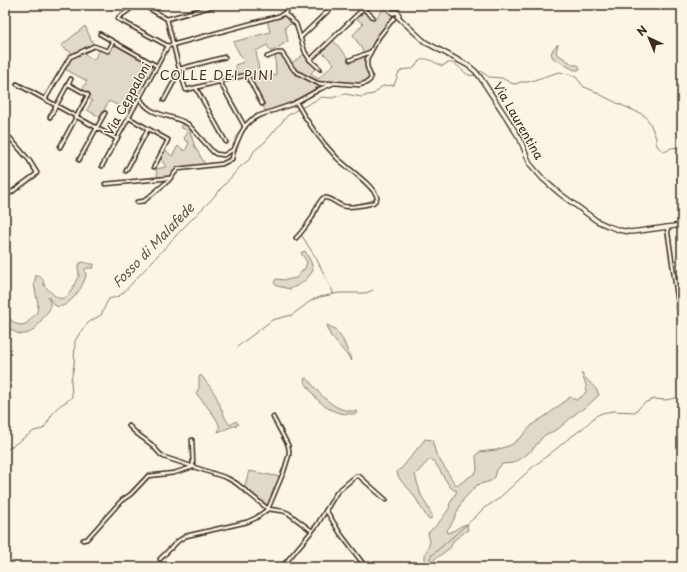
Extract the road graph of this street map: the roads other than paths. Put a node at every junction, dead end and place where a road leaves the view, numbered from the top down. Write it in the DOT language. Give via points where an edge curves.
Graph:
graph roads {
  1 [pos="143,5"];
  2 [pos="217,5"];
  3 [pos="292,5"];
  4 [pos="334,5"];
  5 [pos="359,5"];
  6 [pos="384,5"];
  7 [pos="363,9"];
  8 [pos="129,10"];
  9 [pos="284,13"];
  10 [pos="395,16"];
  11 [pos="373,17"];
  12 [pos="167,19"];
  13 [pos="100,34"];
  14 [pos="300,38"];
  15 [pos="113,42"];
  16 [pos="173,45"];
  17 [pos="168,46"];
  18 [pos="371,51"];
  19 [pos="226,57"];
  20 [pos="267,57"];
  21 [pos="310,60"];
  22 [pos="350,60"];
  23 [pos="157,66"];
  24 [pos="320,69"];
  25 [pos="180,70"];
  26 [pos="71,79"];
  27 [pos="220,82"];
  28 [pos="334,83"];
  29 [pos="17,84"];
  30 [pos="68,84"];
  31 [pos="196,88"];
  32 [pos="140,98"];
  33 [pos="45,99"];
  34 [pos="164,100"];
  35 [pos="296,102"];
  36 [pos="262,104"];
  37 [pos="56,105"];
  38 [pos="105,114"];
  39 [pos="77,116"];
  40 [pos="50,117"];
  41 [pos="129,118"];
  42 [pos="97,127"];
  43 [pos="245,127"];
  44 [pos="148,129"];
  45 [pos="10,138"];
  46 [pos="117,139"];
  47 [pos="226,142"];
  48 [pos="60,147"];
  49 [pos="234,149"];
  50 [pos="79,160"];
  51 [pos="102,166"];
  52 [pos="154,167"];
  53 [pos="126,171"];
  54 [pos="170,178"];
  55 [pos="104,184"];
  56 [pos="5,197"];
  57 [pos="138,202"];
  58 [pos="682,225"];
  59 [pos="666,227"];
  60 [pos="296,238"];
  61 [pos="682,330"];
  62 [pos="273,418"];
  63 [pos="130,426"];
  64 [pos="192,440"];
  65 [pos="193,467"];
  66 [pos="386,500"];
  67 [pos="268,509"];
  68 [pos="326,510"];
  69 [pos="312,531"];
  70 [pos="83,540"];
  71 [pos="160,559"];
  72 [pos="364,565"];
  73 [pos="282,567"];
  1 -- 12 [label="street"];
  2 -- 12 [label="street"];
  3 -- 9 [label="street"];
  4 -- 14 [label="street"];
  5 -- 7 [label="street"];
  6 -- 10 [label="main road, Via Laurentina"];
  7 -- 11 [label="street"];
  7 -- 21 [label="street"];
  8 -- 17 [label="street" via="118,19"];
  9 -- 14 [label="street" via="296,24"];
  9 -- 16 [label="street"];
  10 -- 18 [label="street"];
  10 -- 59 [label="main road, Via Laurentina" via="425,42 468,65 478,74 520,139 529,162 559,193 597,221 612,228 632,232"];
  12 -- 16 [label="street"];
  13 -- 15 [label="street"];
  14 -- 21 [label="street"];
  15 -- 23 [label="street"];
  15 -- 33 [label="street" via="108,51 94,46 71,56"];
  16 -- 17 [label="street"];
  16 -- 25 [label="street"];
  17 -- 23 [label="street, Via Ceppaloni"];
  18 -- 22 [label="street"];
  18 -- 28 [label="street" via="366,61 371,77 368,82 358,85"];
  19 -- 25 [label="street"];
  20 -- 28 [label="street" via="282,53 298,73 317,83"];
  21 -- 24 [label="street"];
  23 -- 32 [label="street, Via Ceppaloni"];
  25 -- 31 [label="street" via="186,90"];
  25 -- 34 [label="street"];
  26 -- 30 [label="street"];
  27 -- 31 [label="street"];
  27 -- 36 [label="street" via="246,76"];
  27 -- 43 [label="street"];
  28 -- 35 [label="street"];
  29 -- 33 [label="street"];
  30 -- 37 [label="street"];
  30 -- 39 [label="street" via="88,95"];
  31 -- 47 [label="street"];
  32 -- 41 [label="street, Via Ceppaloni"];
  32 -- 49 [label="street" via="152,111 188,124 215,154 224,155"];
  33 -- 37 [label="street"];
  35 -- 43 [label="street" via="258,116"];
  35 -- 60 [label="street" via="324,144 373,190 377,197 371,204 347,207 323,198"];
  37 -- 39 [label="street"];
  37 -- 40 [label="street"];
  38 -- 42 [label="street"];
  39 -- 42 [label="street"];
  39 -- 48 [label="street"];
  41 -- 44 [label="street"];
  41 -- 46 [label="street, Via Ceppaloni"];
  42 -- 46 [label="street"];
  42 -- 50 [label="street"];
  43 -- 49 [label="street"];
  44 -- 52 [label="street" via="168,140"];
  44 -- 53 [label="street"];
  45 -- 56 [label="street" via="28,158 37,173"];
  46 -- 51 [label="street, Via Ceppaloni"];
  49 -- 54 [label="street" via="232,157 225,163 180,169"];
  54 -- 55 [label="street"];
  54 -- 57 [label="street" via="144,201"];
  58 -- 59 [label="main road, Via Laurentina"];
  59 -- 61 [label="street"];
  62 -- 67 [label="street" via="288,444 289,451 285,469"];
  63 -- 65 [label="street" via="163,457"];
  64 -- 65 [label="street"];
  65 -- 67 [label="street" via="230,479"];
  65 -- 70 [label="street" via="174,473 148,476 121,501 87,539"];
  66 -- 68 [label="street" via="357,475 336,492"];
  67 -- 69 [label="street" via="288,512"];
  67 -- 71 [label="street" via="247,522 186,536"];
  68 -- 69 [label="street"];
  68 -- 72 [label="street"];
  69 -- 73 [label="street"];
}
